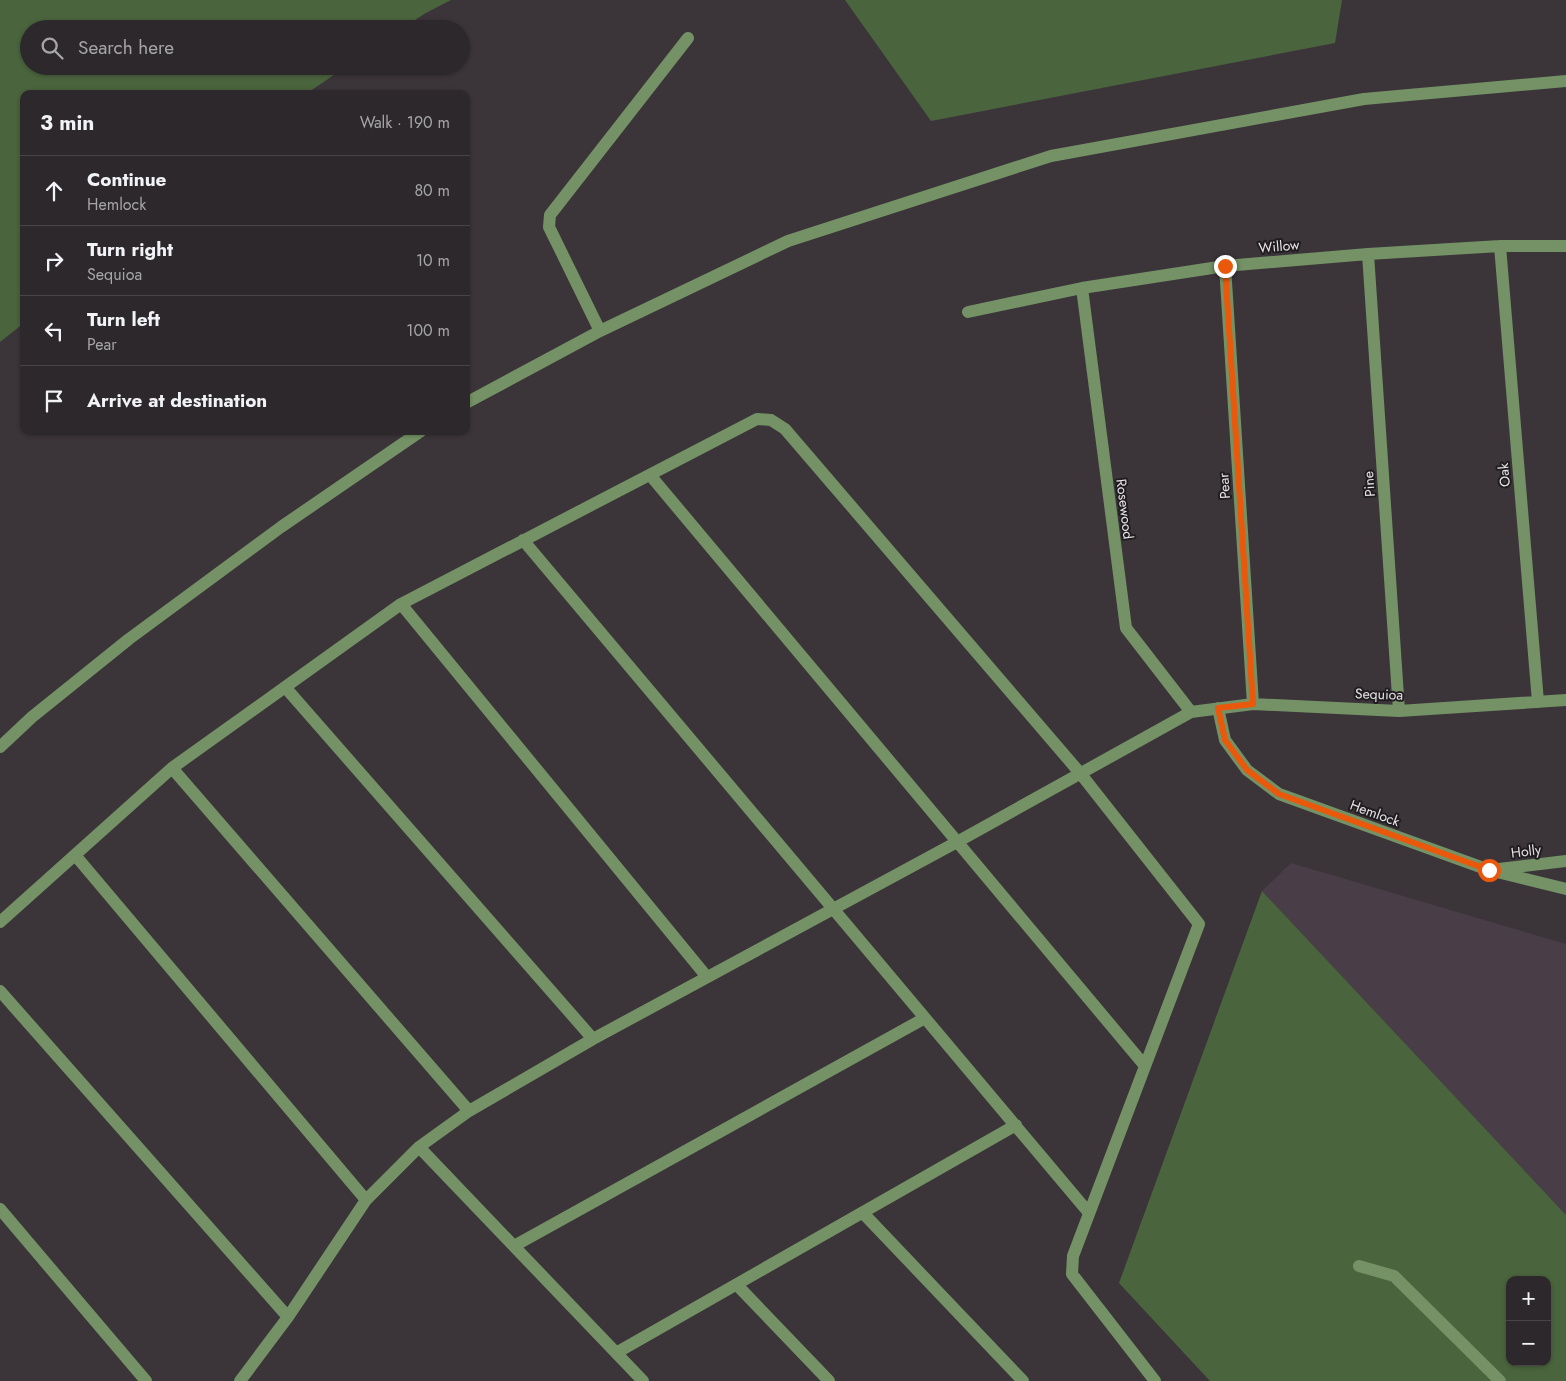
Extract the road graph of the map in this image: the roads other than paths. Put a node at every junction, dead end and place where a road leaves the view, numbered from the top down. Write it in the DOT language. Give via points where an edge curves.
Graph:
graph roads {
  1 [pos="688,38"];
  2 [pos="1566,81"];
  3 [pos="1500,246"];
  4 [pos="1566,246"];
  5 [pos="1368,254"];
  6 [pos="1225,266"];
  7 [pos="1082,288"];
  8 [pos="968,312"];
  9 [pos="600,331"];
  10 [pos="470,401"];
  11 [pos="415,435"];
  12 [pos="650,475"];
  13 [pos="523,540"];
  14 [pos="401,604"];
  15 [pos="285,687"];
  16 [pos="1566,700"];
  17 [pos="1538,702"];
  18 [pos="1253,704"];
  19 [pos="1218,708"];
  20 [pos="1399,711"];
  21 [pos="1191,712"];
  22 [pos="0,747"];
  23 [pos="172,768"];
  24 [pos="1080,773"];
  25 [pos="957,842"];
  26 [pos="75,855"];
  27 [pos="1566,861"];
  28 [pos="1489,870"];
  29 [pos="1566,889"];
  30 [pos="833,909"];
  31 [pos="0,922"];
  32 [pos="707,977"];
  33 [pos="0,990"];
  34 [pos="925,1018"];
  35 [pos="593,1039"];
  36 [pos="1145,1066"];
  37 [pos="469,1111"];
  38 [pos="1016,1125"];
  39 [pos="419,1146"];
  40 [pos="366,1200"];
  41 [pos="0,1209"];
  42 [pos="863,1213"];
  43 [pos="1089,1213"];
  44 [pos="514,1246"];
  45 [pos="1359,1266"];
  46 [pos="737,1284"];
  47 [pos="288,1317"];
  48 [pos="616,1353"];
  49 [pos="146,1381"];
  50 [pos="240,1381"];
  51 [pos="643,1381"];
  52 [pos="829,1381"];
  53 [pos="1024,1381"];
  54 [pos="1156,1381"];
  55 [pos="1500,1381"];
  1 -- 9 [label="street" via="550,215 549,227"];
  2 -- 9 [label="street" via="1364,99 1051,156 788,241"];
  3 -- 4 [label="street, Willow"];
  3 -- 5 [label="street, Willow"];
  3 -- 17 [label="street, Oak"];
  5 -- 6 [label="street, Willow"];
  5 -- 20 [label="street, Pine"];
  6 -- 7 [label="street, Willow"];
  6 -- 18 [label="street, Pear"];
  7 -- 8 [label="street, Willow"];
  7 -- 21 [label="street, Rosewood" via="1126,628"];
  9 -- 10 [label="street"];
  11 -- 22 [label="street" via="281,527 130,639 32,717"];
  12 -- 13 [label="street"];
  12 -- 24 [label="street" via="757,419 771,420 785,429"];
  12 -- 25 [label="street"];
  13 -- 14 [label="street"];
  13 -- 30 [label="street"];
  14 -- 15 [label="street"];
  14 -- 32 [label="street"];
  15 -- 23 [label="street"];
  15 -- 35 [label="street"];
  16 -- 17 [label="street, Sequioa"];
  17 -- 20 [label="street, Sequioa"];
  18 -- 19 [label="street, Sequioa"];
  18 -- 20 [label="street, Sequioa"];
  19 -- 21 [label="street, Sequioa"];
  19 -- 28 [label="street, Hemlock" via="1225,740 1247,770 1279,794"];
  21 -- 24 [label="street"];
  23 -- 26 [label="street"];
  23 -- 37 [label="street"];
  24 -- 25 [label="street"];
  24 -- 36 [label="street" via="1199,924"];
  25 -- 30 [label="street"];
  25 -- 36 [label="street"];
  26 -- 31 [label="street"];
  26 -- 40 [label="street"];
  27 -- 28 [label="street, Holly"];
  28 -- 29 [label="street, Hemlock"];
  30 -- 32 [label="street"];
  30 -- 34 [label="street"];
  32 -- 35 [label="street"];
  33 -- 47 [label="street"];
  34 -- 38 [label="street"];
  34 -- 44 [label="street"];
  35 -- 37 [label="street"];
  36 -- 43 [label="street"];
  37 -- 39 [label="street"];
  38 -- 42 [label="street"];
  38 -- 43 [label="street"];
  39 -- 40 [label="street"];
  39 -- 44 [label="street"];
  40 -- 47 [label="street"];
  41 -- 49 [label="street"];
  42 -- 46 [label="street"];
  42 -- 53 [label="street"];
  43 -- 54 [label="street" via="1073,1256 1072,1274"];
  44 -- 48 [label="street"];
  45 -- 55 [label="street" via="1394,1276"];
  46 -- 48 [label="street"];
  46 -- 52 [label="street"];
  47 -- 50 [label="street"];
  48 -- 51 [label="street"];
}
